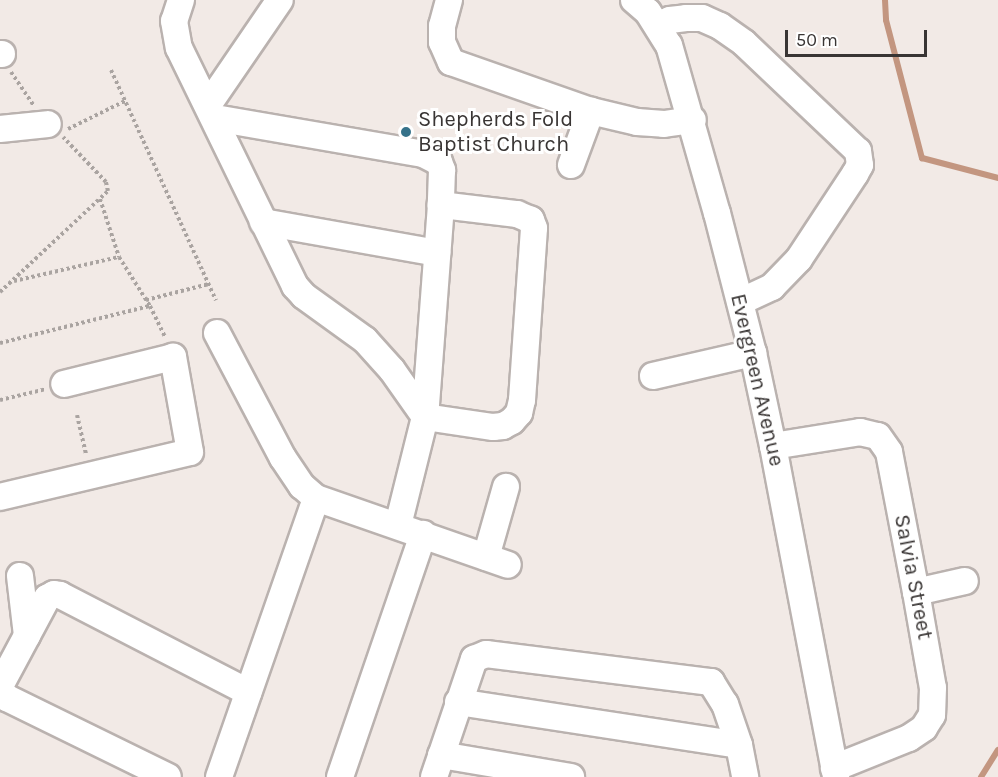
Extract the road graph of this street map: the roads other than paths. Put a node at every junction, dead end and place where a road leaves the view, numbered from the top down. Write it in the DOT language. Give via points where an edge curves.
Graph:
graph roads {
  1 [pos="181,0"];
  2 [pos="280,0"];
  3 [pos="449,0"];
  4 [pos="634,0"];
  5 [pos="659,25"];
  6 [pos="591,111"];
  7 [pos="211,112"];
  8 [pos="693,120"];
  9 [pos="48,124"];
  10 [pos="0,129"];
  11 [pos="571,165"];
  12 [pos="441,205"];
  13 [pos="263,222"];
  14 [pos="437,253"];
  15 [pos="740,302"];
  16 [pos="217,333"];
  17 [pos="753,353"];
  18 [pos="653,376"];
  19 [pos="64,384"];
  20 [pos="425,417"];
  21 [pos="773,446"];
  22 [pos="506,487"];
  23 [pos="0,497"];
  24 [pos="316,498"];
  25 [pos="398,525"];
  26 [pos="423,534"];
  27 [pos="20,576"];
  28 [pos="965,581"];
  29 [pos="916,592"];
  30 [pos="27,636"];
  31 [pos="0,688"];
  32 [pos="248,692"];
  33 [pos="458,702"];
  34 [pos="739,745"];
  35 [pos="437,766"];
  36 [pos="835,773"];
  37 [pos="168,777"];
  38 [pos="219,777"];
  39 [pos="340,777"];
  40 [pos="571,777"];
  41 [pos="745,777"];
  1 -- 7 [label="street" via="174,21 179,48"];
  2 -- 7 [label="street"];
  3 -- 6 [label="street" via="442,42 451,63"];
  4 -- 5 [label="street, Evergreen Avenue"];
  5 -- 8 [label="street, Evergreen Avenue" via="677,65"];
  5 -- 15 [label="street" via="670,20 702,18 720,26 744,43 858,151 860,165 799,260 772,287"];
  6 -- 8 [label="street" via="636,122"];
  6 -- 11 [label="street"];
  7 -- 12 [label="street" via="431,157 442,170"];
  7 -- 13 [label="street"];
  8 -- 15 [label="street, Evergreen Avenue"];
  9 -- 10 [label="street"];
  12 -- 14 [label="street"];
  12 -- 20 [label="street" via="517,214 531,220 523,388 519,412 503,426"];
  13 -- 14 [label="street"];
  13 -- 20 [label="street" via="295,286 365,340"];
  14 -- 20 [label="street"];
  15 -- 17 [label="street, Evergreen Avenue"];
  16 -- 24 [label="street" via="283,458 302,486"];
  17 -- 18 [label="street"];
  17 -- 21 [label="street, Evergreen Avenue"];
  19 -- 23 [label="street" via="173,357 190,452"];
  20 -- 25 [label="street"];
  21 -- 29 [label="street, Salvia Street" via="860,432 878,436 889,452"];
  21 -- 36 [label="street, Evergreen Avenue"];
  22 -- 26 [label="street" via="497,561"];
  24 -- 25 [label="street"];
  24 -- 32 [label="street"];
  25 -- 26 [label="street"];
  26 -- 39 [label="street"];
  27 -- 30 [label="street"];
  28 -- 29 [label="street"];
  29 -- 36 [label="street, Salvia Street" via="933,688 932,715 924,728 909,738"];
  30 -- 31 [label="street"];
  30 -- 32 [label="street" via="47,598 60,595"];
  31 -- 37 [label="street" via="7,698"];
  32 -- 38 [label="street"];
  33 -- 34 [label="street"];
  33 -- 34 [label="street" via="474,660 486,654 711,682 723,698"];
  33 -- 35 [label="street"];
  34 -- 41 [label="street"];
  35 -- 40 [label="street"];
}
